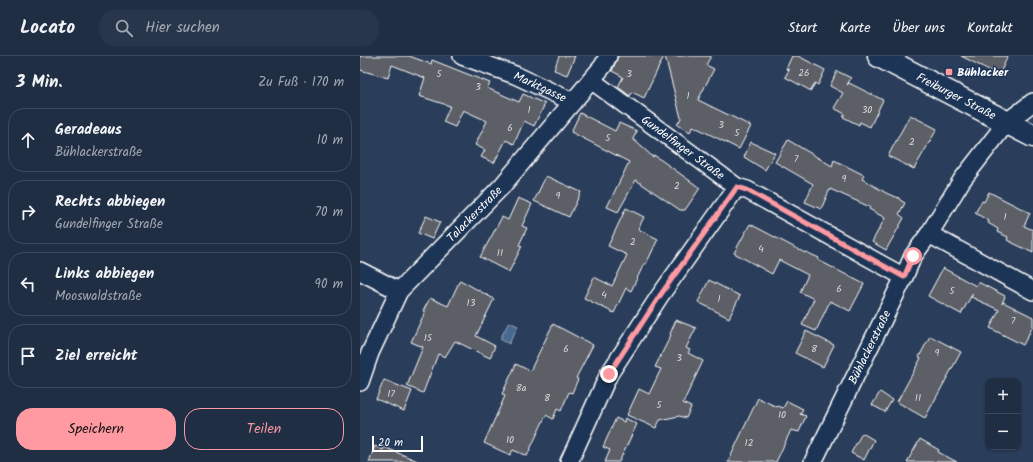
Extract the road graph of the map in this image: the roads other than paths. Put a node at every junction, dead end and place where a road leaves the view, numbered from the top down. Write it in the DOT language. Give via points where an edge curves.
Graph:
graph roads {
  1 [pos="462,56"];
  2 [pos="608,56"];
  3 [pos="879,56"];
  4 [pos="591,80"];
  5 [pos="572,102"];
  6 [pos="1033,102"];
  7 [pos="1007,122"];
  8 [pos="1033,136"];
  9 [pos="737,187"];
  10 [pos="929,234"];
  11 [pos="360,271"];
  12 [pos="904,277"];
  13 [pos="399,290"];
  14 [pos="1033,291"];
  15 [pos="360,382"];
  16 [pos="569,462"];
  17 [pos="813,462"];
  1 -- 5 [label="street, Marktgasse" via="515,75"];
  2 -- 4 [label="street, Talackerstraße"];
  3 -- 7 [label="street, Freiburger Straße"];
  4 -- 5 [label="street, Talackerstraße"];
  4 -- 9 [label="street, Gundelfinger Straße"];
  5 -- 13 [label="street, Talackerstraße" via="502,186"];
  6 -- 7 [label="street, Bühlackerstraße"];
  7 -- 8 [label="street, Freiburger Straße"];
  7 -- 10 [label="street, Bühlackerstraße" via="962,180"];
  9 -- 12 [label="street, Gundelfinger Straße" via="747,190"];
  9 -- 16 [label="street" via="659,297 609,374"];
  10 -- 12 [label="street, Bühlackerstraße" via="913,256"];
  10 -- 14 [label="street"];
  11 -- 13 [label="street"];
  12 -- 17 [label="street, Bühlackerstraße"];
  13 -- 15 [label="street, Talackerstraße" via="370,353"];
}
